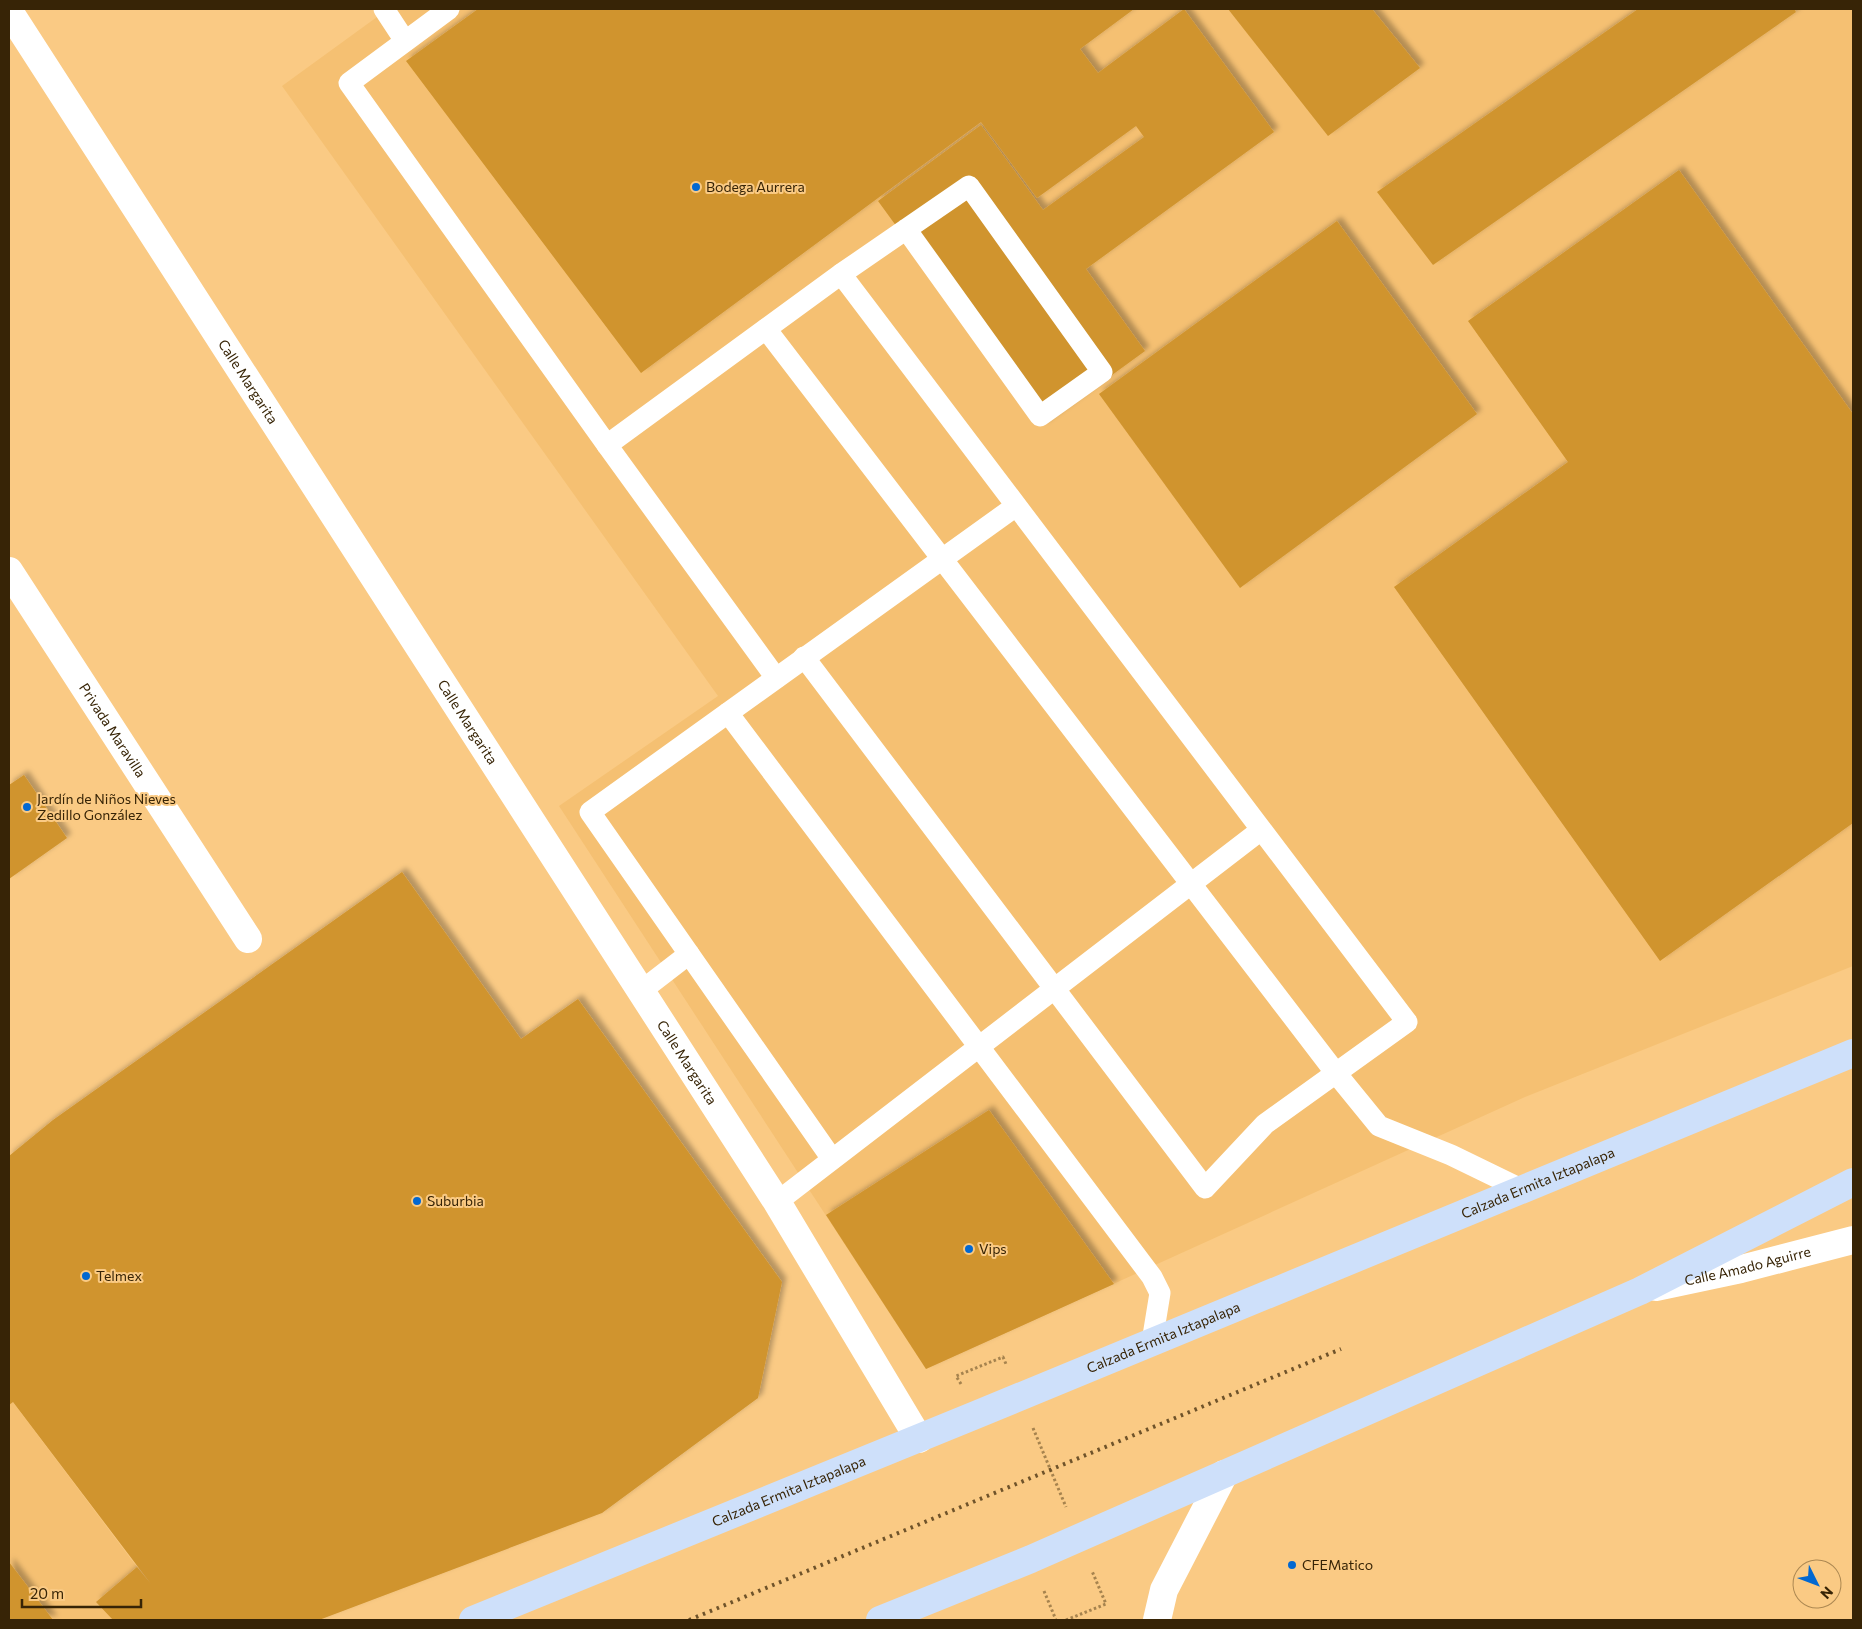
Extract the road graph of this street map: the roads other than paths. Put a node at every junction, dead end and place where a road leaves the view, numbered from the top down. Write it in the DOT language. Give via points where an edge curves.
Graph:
graph roads {
  1 [pos="384,9"];
  2 [pos="449,9"];
  3 [pos="9,11"];
  4 [pos="405,41"];
  5 [pos="906,229"];
  6 [pos="841,274"];
  7 [pos="766,329"];
  8 [pos="607,445"];
  9 [pos="1016,506"];
  10 [pos="942,559"];
  11 [pos="9,571"];
  12 [pos="804,657"];
  13 [pos="776,678"];
  14 [pos="728,713"];
  15 [pos="1261,830"];
  16 [pos="1191,883"];
  17 [pos="248,940"];
  18 [pos="689,954"];
  19 [pos="1055,988"];
  20 [pos="641,991"];
  21 [pos="979,1046"];
  22 [pos="1853,1053"];
  23 [pos="1335,1072"];
  24 [pos="832,1159"];
  25 [pos="1853,1182"];
  26 [pos="1523,1190"];
  27 [pos="777,1202"];
  28 [pos="1853,1240"];
  29 [pos="1640,1291"];
  30 [pos="1152,1342"];
  31 [pos="919,1439"];
  32 [pos="1224,1474"];
  33 [pos="473,1620"];
  34 [pos="880,1620"];
  35 [pos="1157,1620"];
  1 -- 4 [label="lane"];
  2 -- 4 [label="lane"];
  3 -- 20 [label="street, Calle Margarita"];
  4 -- 8 [label="lane" via="349,83"];
  5 -- 5 [label="lane" via="969,186 1102,372 1040,416"];
  5 -- 6 [label="lane"];
  6 -- 7 [label="lane"];
  6 -- 9 [label="lane"];
  7 -- 8 [label="lane"];
  7 -- 10 [label="lane"];
  8 -- 13 [label="lane"];
  9 -- 10 [label="lane"];
  9 -- 15 [label="lane"];
  10 -- 12 [label="lane"];
  10 -- 16 [label="lane"];
  11 -- 17 [label="street, Privada Maravilla"];
  12 -- 13 [label="lane"];
  12 -- 19 [label="lane"];
  13 -- 14 [label="lane"];
  14 -- 18 [label="lane" via="590,812"];
  14 -- 21 [label="lane"];
  15 -- 16 [label="lane"];
  15 -- 23 [label="lane" via="1407,1022"];
  16 -- 19 [label="lane"];
  16 -- 23 [label="lane"];
  18 -- 20 [label="lane"];
  18 -- 24 [label="lane"];
  19 -- 21 [label="lane"];
  19 -- 23 [label="lane" via="1205,1188 1264,1124"];
  20 -- 27 [label="street, Calle Margarita"];
  21 -- 24 [label="lane"];
  21 -- 30 [label="lane" via="1152,1277 1160,1293"];
  22 -- 26 [label="main road, Calzada Ermita Iztapalapa"];
  23 -- 26 [label="lane" via="1379,1126 1451,1155"];
  24 -- 27 [label="lane"];
  25 -- 29 [label="main road"];
  26 -- 30 [label="main road, Calzada Ermita Iztapalapa"];
  27 -- 31 [label="street, Calle Margarita"];
  28 -- 29 [label="street, Calle Amado Aguirre"];
  29 -- 32 [label="main road"];
  30 -- 31 [label="main road, Calzada Ermita Iztapalapa"];
  31 -- 33 [label="main road, Calzada Ermita Iztapalapa"];
  32 -- 34 [label="main road" via="1032,1559"];
  32 -- 35 [label="street" via="1164,1590"];
}
